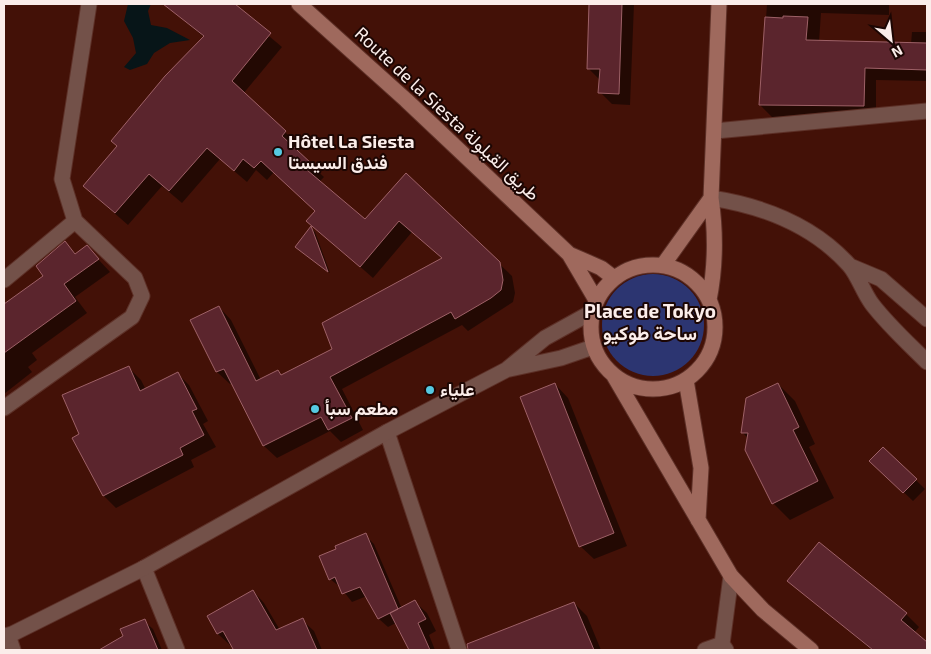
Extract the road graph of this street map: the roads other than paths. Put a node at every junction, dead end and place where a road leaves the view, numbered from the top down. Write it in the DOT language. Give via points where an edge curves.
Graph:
graph roads {
  1 [pos="89,4"];
  2 [pos="299,4"];
  3 [pos="719,4"];
  4 [pos="927,111"];
  5 [pos="715,131"];
  6 [pos="711,198"];
  7 [pos="75,221"];
  8 [pos="569,254"];
  9 [pos="663,265"];
  10 [pos="850,266"];
  11 [pos="614,278"];
  12 [pos="4,280"];
  13 [pos="709,300"];
  14 [pos="594,306"];
  15 [pos="927,318"];
  16 [pos="593,347"];
  17 [pos="927,362"];
  18 [pos="506,370"];
  19 [pos="613,375"];
  20 [pos="686,380"];
  21 [pos="4,408"];
  22 [pos="387,432"];
  23 [pos="698,520"];
  24 [pos="144,568"];
  25 [pos="731,576"];
  26 [pos="6,637"];
  27 [pos="724,647"];
  28 [pos="13,650"];
  29 [pos="177,650"];
  30 [pos="459,650"];
  31 [pos="705,650"];
  32 [pos="811,650"];
  1 -- 7 [label="street" via="62,179"];
  2 -- 8 [label="main road, Route de la Siesta طريق القيلولة"];
  3 -- 5 [label="main road"];
  4 -- 5 [label="street"];
  5 -- 6 [label="main road"];
  6 -- 9 [label="main road"];
  6 -- 10 [label="street" via="762,209 786,218 809,231"];
  6 -- 13 [label="main road" via="715,254"];
  7 -- 12 [label="street"];
  7 -- 21 [label="street" via="135,278 142,296 132,317"];
  8 -- 11 [label="main road, Route de la Siesta طريق القيلولة" via="601,268"];
  8 -- 14 [label="main road, Route de la Siesta طريق القيلولة"];
  9 -- 11 [label="main road" via="629,269"];
  9 -- 13 [label="main road" via="682,272 698,284"];
  10 -- 15 [label="street" via="881,279"];
  10 -- 17 [label="street" via="884,320"];
  11 -- 14 [label="main road"];
  13 -- 20 [label="main road" via="715,317 710,353"];
  14 -- 16 [label="main road" via="590,330"];
  14 -- 18 [label="street" via="545,338"];
  16 -- 18 [label="street"];
  16 -- 19 [label="main road"];
  18 -- 22 [label="street"];
  19 -- 20 [label="main road" via="630,385 649,389 668,388"];
  19 -- 23 [label="main road"];
  20 -- 23 [label="main road" via="701,468"];
  22 -- 24 [label="street"];
  22 -- 30 [label="street"];
  23 -- 25 [label="main road"];
  24 -- 26 [label="street"];
  24 -- 29 [label="street"];
  25 -- 27 [label="street"];
  25 -- 32 [label="main road" via="762,610"];
  26 -- 28 [label="street"];
  27 -- 31 [label="street"];
}
